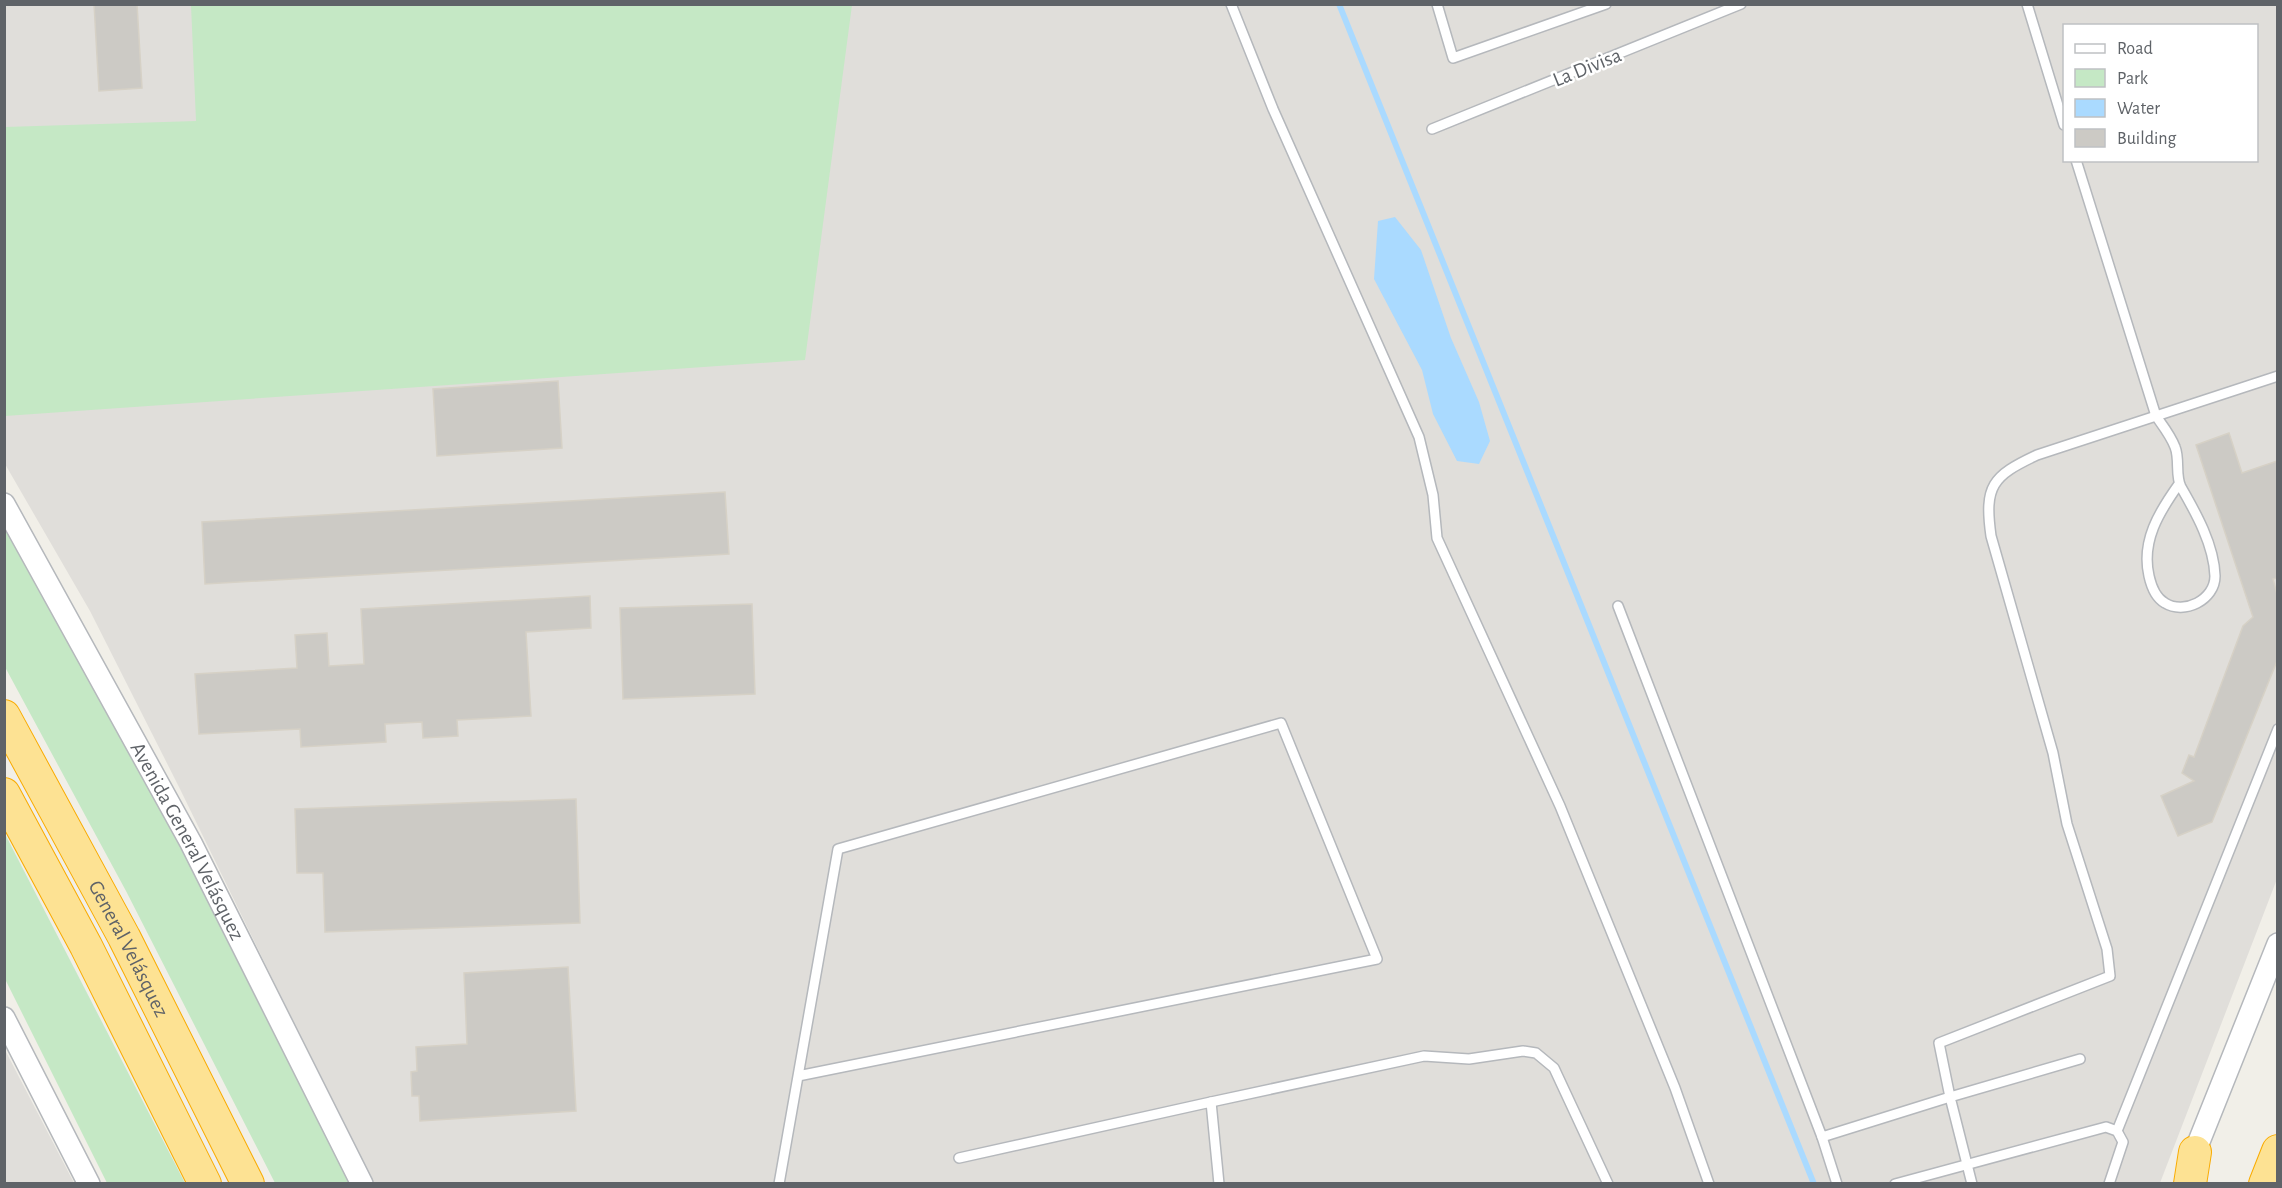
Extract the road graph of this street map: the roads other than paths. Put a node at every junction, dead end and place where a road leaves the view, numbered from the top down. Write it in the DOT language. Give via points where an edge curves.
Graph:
graph roads {
  1 [pos="1231,4"];
  2 [pos="1437,4"];
  3 [pos="1606,4"];
  4 [pos="1741,4"];
  5 [pos="2027,4"];
  6 [pos="2063,122"];
  7 [pos="1432,129"];
  8 [pos="2077,162"];
  9 [pos="2277,376"];
  10 [pos="2156,416"];
  11 [pos="2179,484"];
  12 [pos="4,504"];
  13 [pos="1618,606"];
  14 [pos="4,716"];
  15 [pos="2277,729"];
  16 [pos="4,794"];
  17 [pos="2277,944"];
  18 [pos="2270,985"];
  19 [pos="4,1018"];
  20 [pos="2080,1059"];
  21 [pos="798,1076"];
  22 [pos="1950,1097"];
  23 [pos="1211,1102"];
  24 [pos="2117,1131"];
  25 [pos="1822,1137"];
  26 [pos="2277,1151"];
  27 [pos="2195,1152"];
  28 [pos="959,1158"];
  29 [pos="1965,1164"];
  30 [pos="89,1184"];
  31 [pos="205,1184"];
  32 [pos="248,1184"];
  33 [pos="362,1184"];
  34 [pos="779,1184"];
  35 [pos="1219,1184"];
  36 [pos="1608,1184"];
  37 [pos="1709,1184"];
  38 [pos="1838,1184"];
  39 [pos="1895,1184"];
  40 [pos="1972,1184"];
  41 [pos="2109,1184"];
  42 [pos="2183,1184"];
  43 [pos="2190,1184"];
  44 [pos="2265,1184"];
  1 -- 37 [label="lane" via="1273,109 1419,438 1433,495 1437,538 1560,806 1675,1088"];
  2 -- 3 [label="lane" via="1453,58"];
  4 -- 7 [label="lane, La Divisa"];
  5 -- 6 [label="lane"];
  8 -- 10 [label="lane"];
  9 -- 10 [label="lane"];
  10 -- 11 [label="lane" via="2176,447"];
  10 -- 22 [label="lane" via="2013,466 1995,483 1987,507 1991,536 2053,753 2067,824 2107,949 2110,976 1939,1043"];
  11 -- 11 [label="lane" via="2152,529 2147,567 2151,585 2162,602 2185,608 2208,595 2215,577 2198,517"];
  12 -- 33 [label="street, Avenida General Velásquez" via="191,843"];
  13 -- 25 [label="lane"];
  14 -- 32 [label="highway, General Velásquez" via="124,937"];
  15 -- 24 [label="lane"];
  16 -- 31 [label="highway, General Velásquez" via="86,946"];
  17 -- 18 [label="street"];
  18 -- 27 [label="street"];
  19 -- 30 [label="street"];
  20 -- 22 [label="lane"];
  21 -- 21 [label="lane" via="838,849 1281,723 1377,959"];
  21 -- 34 [label="lane"];
  22 -- 25 [label="lane"];
  22 -- 29 [label="lane"];
  23 -- 28 [label="lane"];
  23 -- 35 [label="lane"];
  23 -- 36 [label="lane" via="1424,1056 1469,1059 1523,1051 1536,1053 1554,1068"];
  24 -- 29 [label="lane" via="2106,1127"];
  24 -- 41 [label="lane" via="2123,1150"];
  25 -- 38 [label="lane"];
  26 -- 44 [label="highway"];
  27 -- 42 [label="street"];
  27 -- 43 [label="highway"];
  29 -- 39 [label="lane"];
  29 -- 40 [label="lane"];
}
